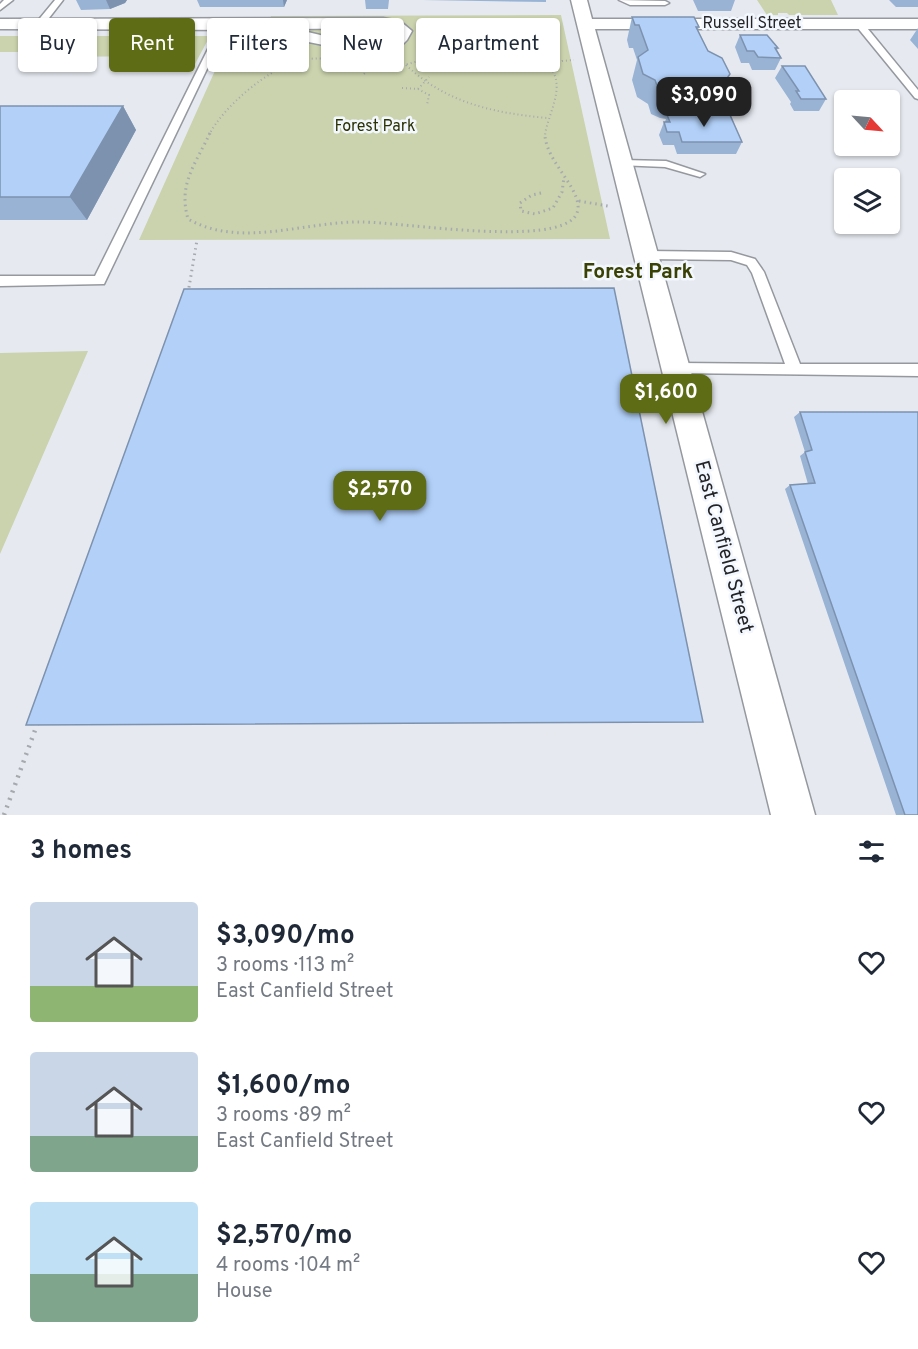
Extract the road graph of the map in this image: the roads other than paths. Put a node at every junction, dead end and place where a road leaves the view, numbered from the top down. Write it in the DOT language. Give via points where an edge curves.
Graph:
graph roads {
  1 [pos="9,0"];
  2 [pos="59,0"];
  3 [pos="623,0"];
  4 [pos="0,8"];
  5 [pos="849,8"];
  6 [pos="670,11"];
  7 [pos="582,12"];
  8 [pos="45,18"];
  9 [pos="0,24"];
  10 [pos="18,24"];
  11 [pos="918,24"];
  12 [pos="97,25"];
  13 [pos="207,25"];
  14 [pos="249,25"];
  15 [pos="860,25"];
  16 [pos="207,60"];
  17 [pos="918,96"];
  18 [pos="622,163"];
  19 [pos="700,174"];
  20 [pos="647,255"];
  21 [pos="0,281"];
  22 [pos="677,369"];
  23 [pos="795,369"];
  24 [pos="918,370"];
  25 [pos="793,815"];
  1 -- 4 [label="lane"];
  2 -- 8 [label="lane"];
  3 -- 6 [label="lane"];
  5 -- 15 [label="street"];
  6 -- 7 [label="street, Russell Street"];
  6 -- 15 [label="street, Russell Street"];
  7 -- 18 [label="street, East Canfield Street"];
  9 -- 10 [label="street"];
  11 -- 15 [label="street, Russell Street"];
  12 -- 13 [label="street"];
  14 -- 14 [label="street" via="383,23 403,31 401,37 387,46 363,48"];
  15 -- 17 [label="lane"];
  16 -- 21 [label="lane" via="99,281"];
  18 -- 19 [label="lane" via="666,164"];
  18 -- 20 [label="street, East Canfield Street"];
  20 -- 22 [label="street, East Canfield Street"];
  20 -- 23 [label="lane" via="731,256 751,262"];
  22 -- 23 [label="lane"];
  22 -- 25 [label="street, East Canfield Street"];
  23 -- 24 [label="lane"];
}
